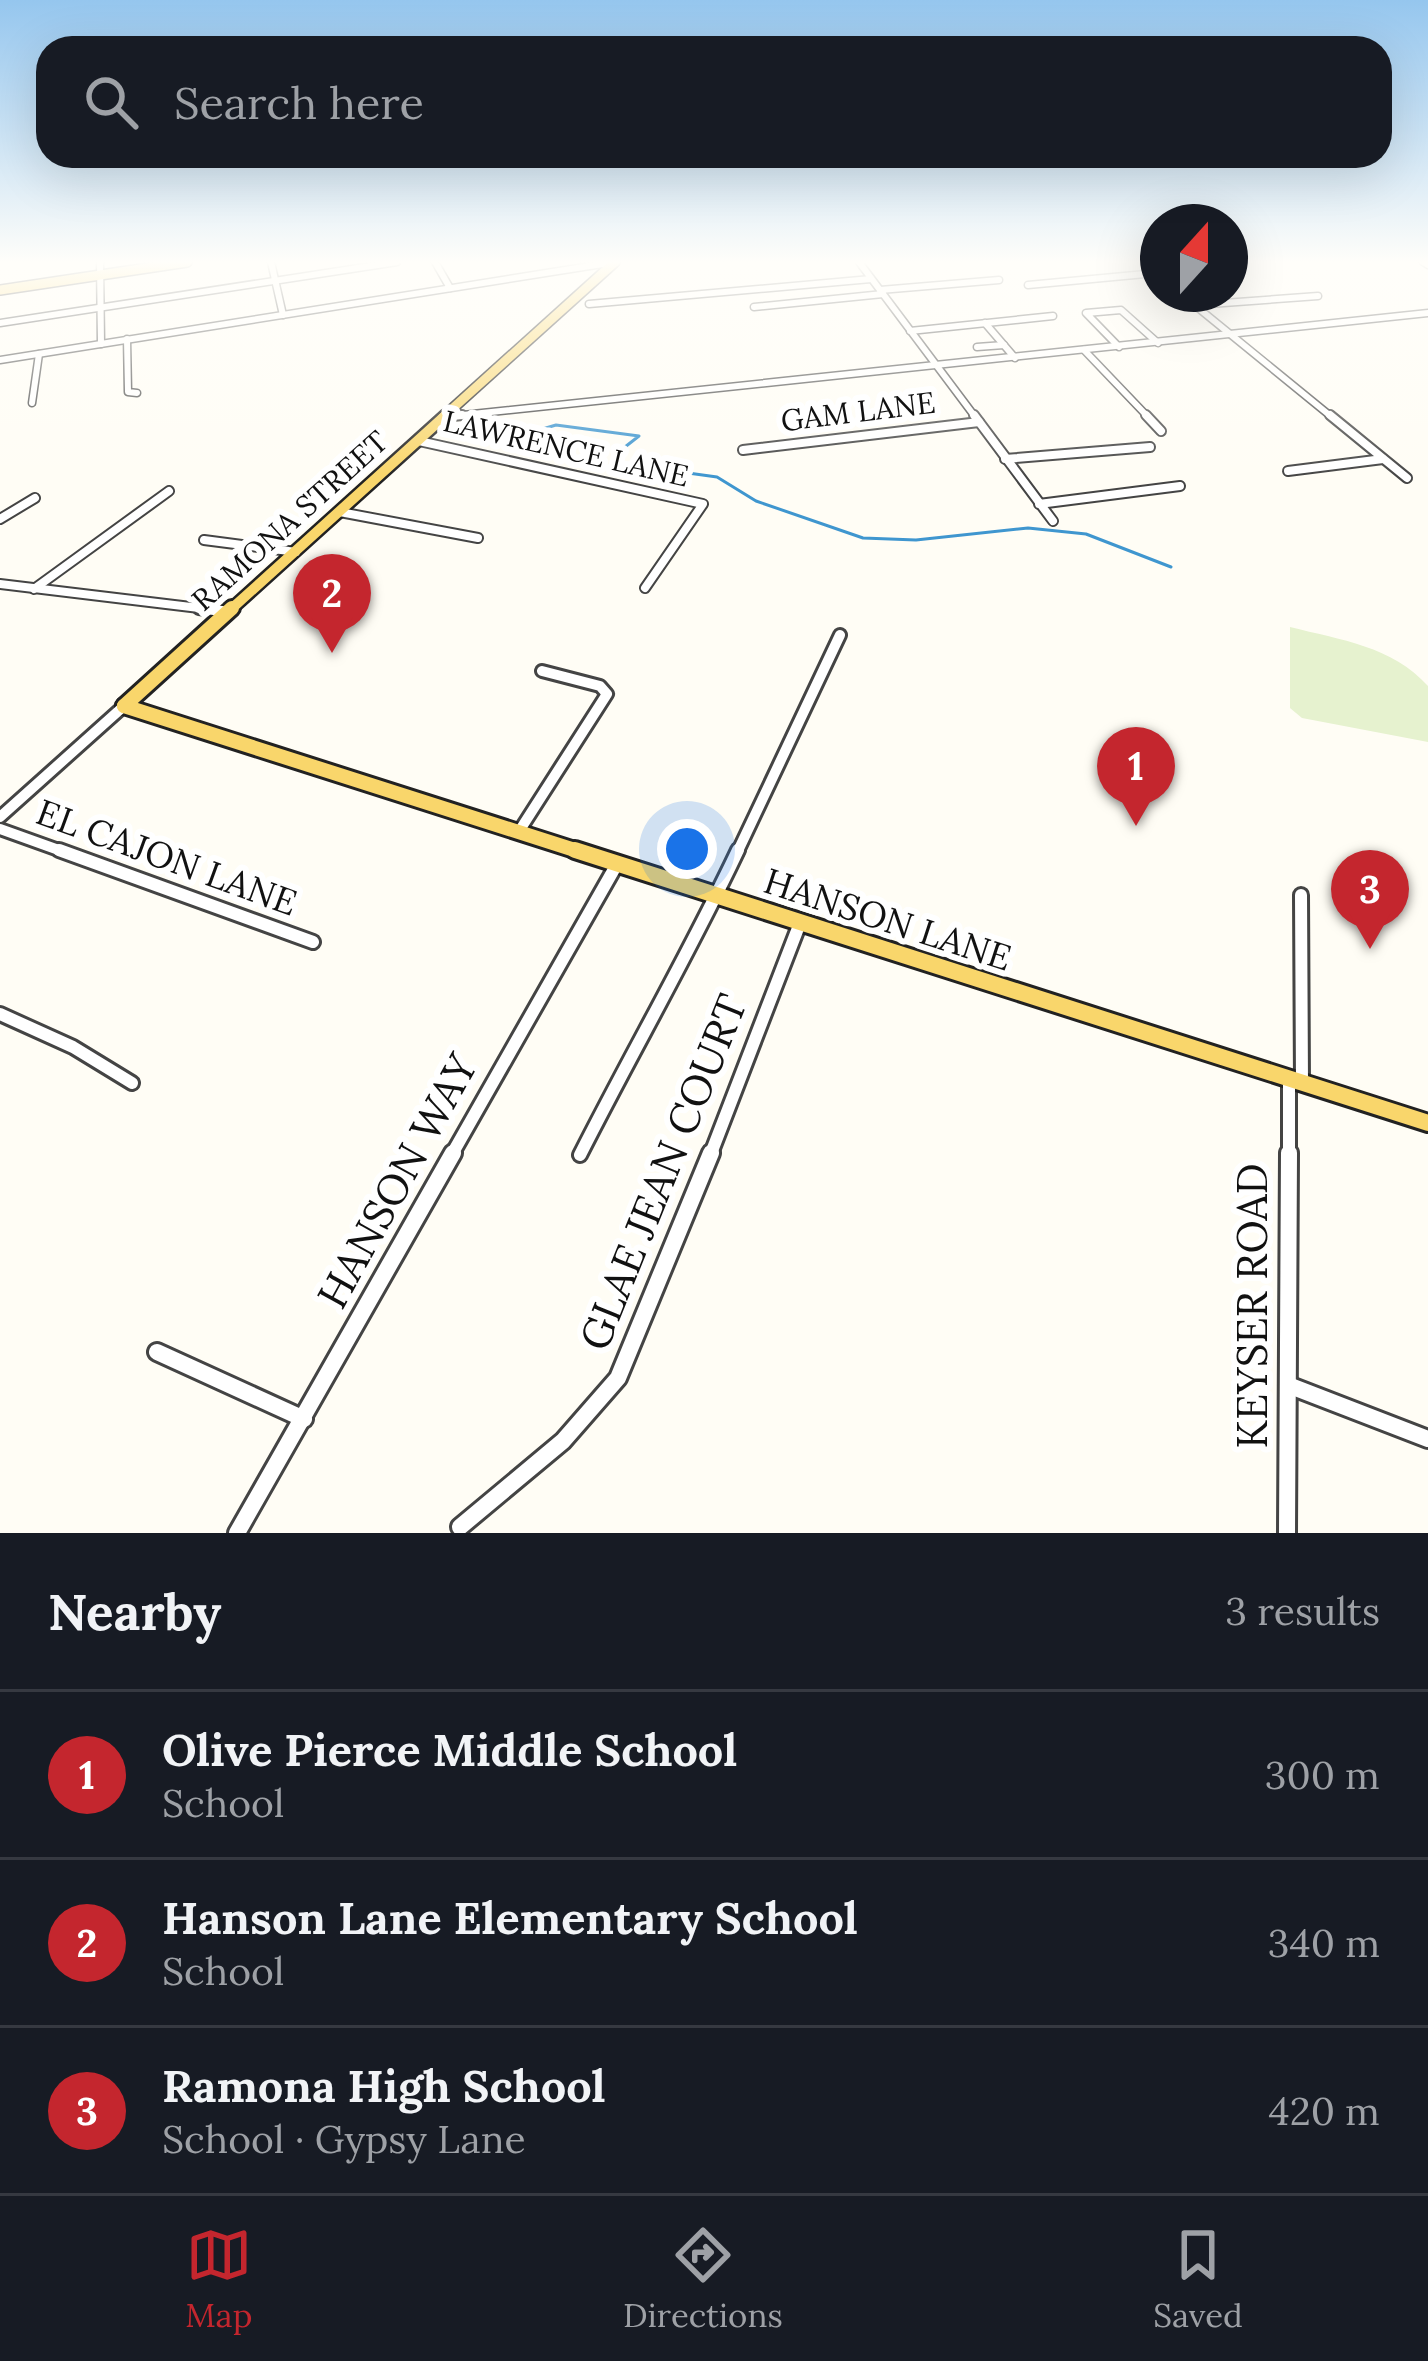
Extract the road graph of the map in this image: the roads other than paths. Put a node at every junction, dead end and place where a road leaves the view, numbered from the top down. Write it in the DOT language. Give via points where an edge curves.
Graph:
graph roads {
  1 [pos="100,334"];
  2 [pos="161,334"];
  3 [pos="536,334"];
  4 [pos="912,334"];
  5 [pos="993,334"];
  6 [pos="1106,334"];
  7 [pos="1147,334"];
  8 [pos="1243,334"];
  9 [pos="1230,335"];
  10 [pos="127,339"];
  11 [pos="1158,343"];
  12 [pos="101,344"];
  13 [pos="1004,345"];
  14 [pos="977,347"];
  15 [pos="1119,347"];
  16 [pos="1084,350"];
  17 [pos="39,354"];
  18 [pos="1015,358"];
  19 [pos="0,360"];
  20 [pos="937,366"];
  21 [pos="137,393"];
  22 [pos="32,404"];
  23 [pos="444,417"];
  24 [pos="979,422"];
  25 [pos="1161,431"];
  26 [pos="419,441"];
  27 [pos="1150,447"];
  28 [pos="742,450"];
  29 [pos="1005,458"];
  30 [pos="1383,459"];
  31 [pos="1288,471"];
  32 [pos="1407,478"];
  33 [pos="1180,486"];
  34 [pos="169,491"];
  35 [pos="35,498"];
  36 [pos="1039,504"];
  37 [pos="340,512"];
  38 [pos="0,519"];
  39 [pos="1054,521"];
  40 [pos="478,538"];
  41 [pos="205,540"];
  42 [pos="296,552"];
  43 [pos="0,584"];
  44 [pos="645,588"];
  45 [pos="34,589"];
  46 [pos="230,612"];
  47 [pos="839,635"];
  48 [pos="542,670"];
  49 [pos="124,706"];
  50 [pos="25,795"];
  51 [pos="0,804"];
  52 [pos="0,817"];
  53 [pos="0,829"];
  54 [pos="518,832"];
  55 [pos="617,864"];
  56 [pos="1300,895"];
  57 [pos="718,896"];
  58 [pos="800,923"];
  59 [pos="313,942"];
  60 [pos="0,1014"];
  61 [pos="1296,1080"];
  62 [pos="132,1083"];
  63 [pos="1428,1123"];
  64 [pos="580,1155"];
  65 [pos="157,1352"];
  66 [pos="1288,1385"];
  67 [pos="304,1419"];
  68 [pos="1428,1439"];
  69 [pos="460,1527"];
  70 [pos="238,1533"];
  71 [pos="1287,1533"];
  1 -- 12 [label="street"];
  2 -- 10 [label="street"];
  3 -- 23 [label="main road, RAMONA STREET"];
  4 -- 20 [label="street"];
  5 -- 13 [label="street"];
  6 -- 15 [label="street"];
  7 -- 11 [label="street"];
  8 -- 9 [label="street"];
  9 -- 11 [label="street"];
  9 -- 30 [label="street"];
  10 -- 12 [label="street"];
  10 -- 21 [label="street" via="128,392"];
  11 -- 15 [label="street"];
  12 -- 17 [label="street"];
  13 -- 14 [label="street"];
  13 -- 18 [label="street"];
  15 -- 16 [label="street"];
  16 -- 18 [label="street"];
  16 -- 25 [label="street"];
  17 -- 19 [label="street"];
  17 -- 22 [label="street"];
  18 -- 20 [label="street"];
  20 -- 23 [label="street"];
  20 -- 24 [label="street"];
  23 -- 26 [label="main road, RAMONA STREET"];
  24 -- 28 [label="street, GAM LANE"];
  24 -- 29 [label="street"];
  26 -- 37 [label="main road, RAMONA STREET"];
  26 -- 44 [label="street, LAWRENCE LANE" via="703,504"];
  27 -- 29 [label="street"];
  29 -- 36 [label="street"];
  30 -- 31 [label="street"];
  30 -- 32 [label="street"];
  33 -- 36 [label="street"];
  34 -- 45 [label="street"];
  35 -- 38 [label="street"];
  36 -- 39 [label="street"];
  37 -- 40 [label="street"];
  37 -- 42 [label="main road, RAMONA STREET"];
  41 -- 42 [label="street"];
  42 -- 46 [label="main road, RAMONA STREET"];
  43 -- 45 [label="street"];
  45 -- 46 [label="street"];
  46 -- 49 [label="main road, RAMONA STREET"];
  47 -- 57 [label="street"];
  48 -- 54 [label="street" via="607,694"];
  49 -- 50 [label="street, RAMONA STREET"];
  49 -- 54 [label="main road, HANSON LANE"];
  50 -- 51 [label="street"];
  50 -- 52 [label="street, RAMONA STREET"];
  53 -- 59 [label="street, EL CAJON LANE"];
  54 -- 55 [label="main road, HANSON LANE"];
  55 -- 57 [label="main road, HANSON LANE"];
  55 -- 67 [label="street, HANSON WAY"];
  56 -- 61 [label="street, KEYSER ROAD"];
  57 -- 58 [label="main road, HANSON LANE"];
  57 -- 64 [label="street"];
  58 -- 61 [label="main road, HANSON LANE"];
  58 -- 69 [label="street, GLAE JEAN COURT" via="618,1378 563,1441"];
  60 -- 62 [label="street"];
  61 -- 63 [label="main road, HANSON LANE"];
  61 -- 66 [label="street, KEYSER ROAD"];
  65 -- 67 [label="street"];
  66 -- 68 [label="street"];
  66 -- 71 [label="street, KEYSER ROAD"];
  67 -- 70 [label="street, HANSON WAY"];
}
